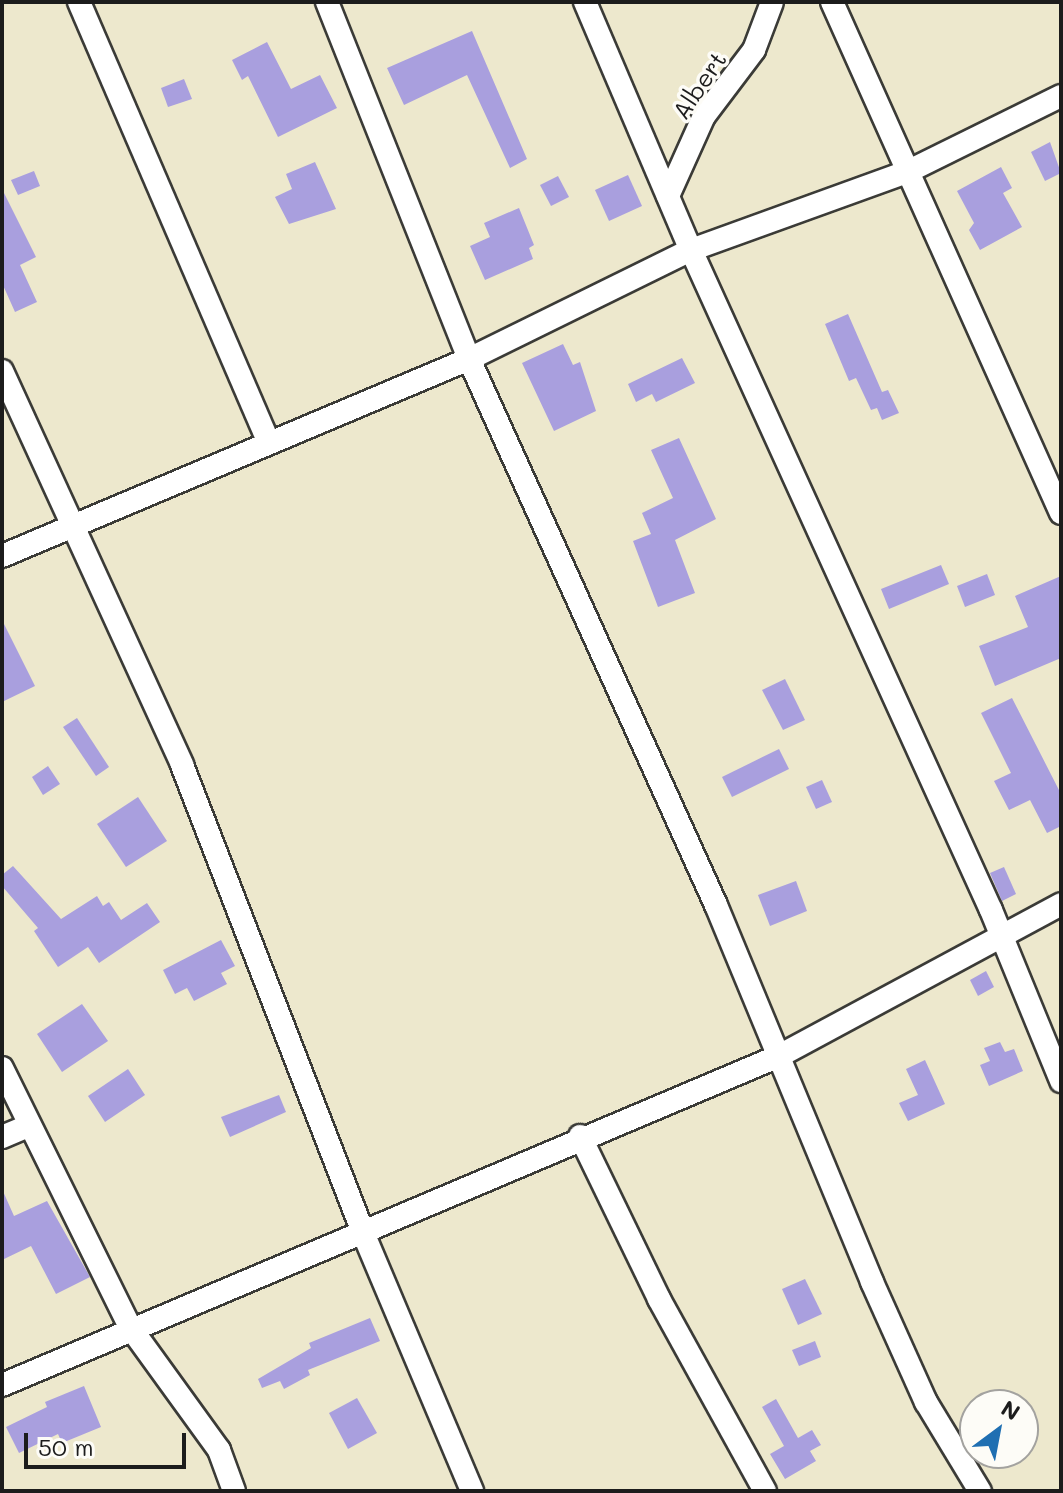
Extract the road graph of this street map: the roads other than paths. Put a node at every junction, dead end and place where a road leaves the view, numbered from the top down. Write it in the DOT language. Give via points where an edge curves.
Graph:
graph roads {
  1 [pos="79,2"];
  2 [pos="327,2"];
  3 [pos="585,2"];
  4 [pos="772,2"];
  5 [pos="832,2"];
  6 [pos="1061,96"];
  7 [pos="909,171"];
  8 [pos="668,196"];
  9 [pos="691,250"];
  10 [pos="469,359"];
  11 [pos="2,371"];
  12 [pos="269,443"];
  13 [pos="1061,513"];
  14 [pos="71,525"];
  15 [pos="2,556"];
  16 [pos="1061,904"];
  17 [pos="998,938"];
  18 [pos="779,1056"];
  19 [pos="2,1068"];
  20 [pos="1061,1081"];
  21 [pos="30,1125"];
  22 [pos="580,1136"];
  23 [pos="2,1137"];
  24 [pos="364,1235"];
  25 [pos="130,1327"];
  26 [pos="2,1385"];
  27 [pos="234,1491"];
  28 [pos="472,1491"];
  29 [pos="765,1491"];
  30 [pos="980,1491"];
  1 -- 12 [label="street"];
  2 -- 10 [label="street"];
  3 -- 8 [label="street"];
  4 -- 8 [label="street, Albert" via="754,50 704,116"];
  5 -- 7 [label="street"];
  6 -- 7 [label="street"];
  7 -- 9 [label="street"];
  7 -- 13 [label="street"];
  8 -- 9 [label="street"];
  9 -- 10 [label="street"];
  9 -- 17 [label="street" via="991,910"];
  10 -- 12 [label="street"];
  10 -- 18 [label="street"];
  11 -- 14 [label="street"];
  12 -- 14 [label="street"];
  14 -- 15 [label="street"];
  14 -- 24 [label="street" via="182,765"];
  16 -- 17 [label="street"];
  17 -- 18 [label="street"];
  17 -- 20 [label="street"];
  18 -- 22 [label="street"];
  18 -- 30 [label="street" via="926,1402"];
  19 -- 21 [label="street"];
  21 -- 23 [label="street"];
  21 -- 25 [label="street"];
  22 -- 24 [label="street"];
  22 -- 29 [label="street" via="659,1299"];
  24 -- 25 [label="street"];
  24 -- 28 [label="street"];
  25 -- 26 [label="street"];
  25 -- 27 [label="street" via="219,1450"];
}
